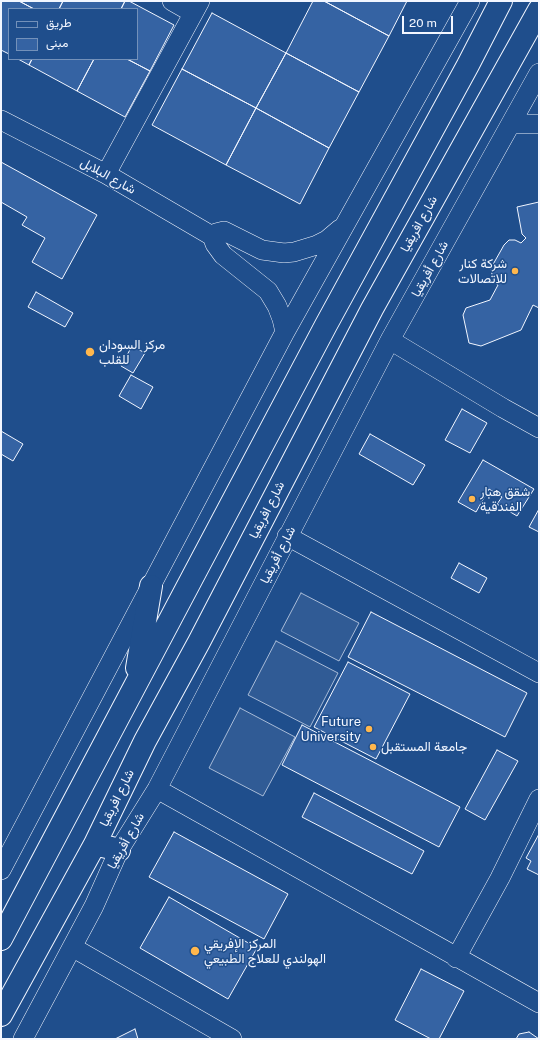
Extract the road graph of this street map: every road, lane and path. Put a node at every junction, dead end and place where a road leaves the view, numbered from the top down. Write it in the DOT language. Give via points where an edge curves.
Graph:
graph roads {
  1 [pos="172,1"];
  2 [pos="470,1"];
  3 [pos="501,1"];
  4 [pos="197,7"];
  5 [pos="539,10"];
  6 [pos="539,73"];
  7 [pos="1,120"];
  8 [pos="511,124"];
  9 [pos="539,124"];
  10 [pos="106,174"];
  11 [pos="345,224"];
  12 [pos="212,236"];
  13 [pos="284,332"];
  14 [pos="390,340"];
  15 [pos="539,428"];
  16 [pos="288,536"];
  17 [pos="151,586"];
  18 [pos="539,672"];
  19 [pos="133,689"];
  20 [pos="157,789"];
  21 [pos="539,799"];
  22 [pos="95,844"];
  23 [pos="118,850"];
  24 [pos="1,870"];
  25 [pos="1,939"];
  26 [pos="72,947"];
  27 [pos="456,958"];
  28 [pos="539,1003"];
  29 [pos="1,1014"];
  30 [pos="23,1039"];
  31 [pos="232,1039"];
  1 -- 4 [label="street"];
  2 -- 11 [label="street"];
  3 -- 19 [label="highway"];
  4 -- 10 [label="street"];
  5 -- 22 [label="highway, شارع افريقيا" via="372,309 145,741"];
  6 -- 8 [label="street, شارع أفريقيا"];
  7 -- 10 [label="street, شارع البلابل"];
  8 -- 9 [label="street"];
  8 -- 14 [label="street, شارع أفريقيا"];
  10 -- 12 [label="street, شارع البلابل"];
  11 -- 12 [label="street" via="327,240 294,252 262,250 224,231"];
  11 -- 13 [label="street"];
  12 -- 13 [label="street" via="223,255 268,291 277,306"];
  13 -- 17 [label="street"];
  14 -- 15 [label="street"];
  14 -- 16 [label="street, شارع أفريقيا"];
  16 -- 18 [label="street"];
  16 -- 20 [label="street, شارع أفريقيا"];
  17 -- 19 [label="highway"];
  17 -- 24 [label="street"];
  19 -- 25 [label="highway"];
  20 -- 23 [label="street, شارع أفريقيا"];
  20 -- 27 [label="street"];
  21 -- 27 [label="street"];
  22 -- 23 [label="highway"];
  22 -- 29 [label="highway, شارع افريقيا"];
  23 -- 26 [label="street, شارع أفريقيا" via="94,906"];
  26 -- 30 [label="street, شارع أفريقيا"];
  26 -- 31 [label="street"];
  27 -- 28 [label="street"];
}
